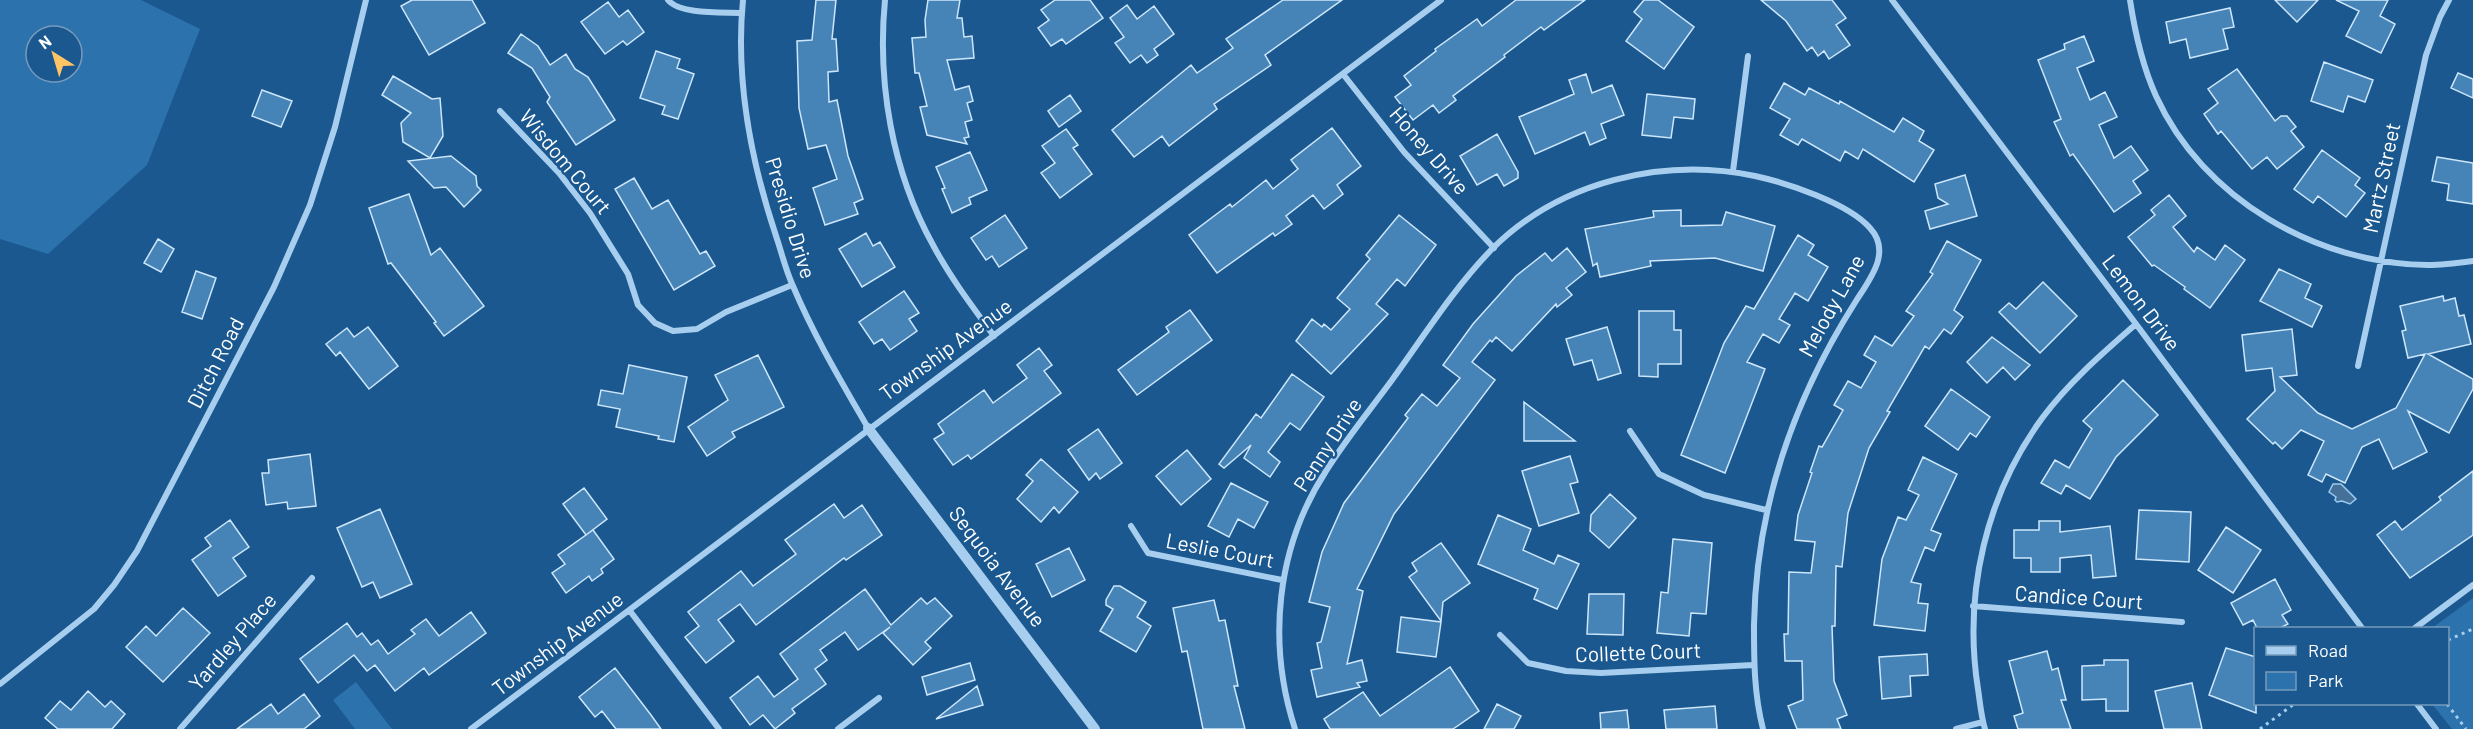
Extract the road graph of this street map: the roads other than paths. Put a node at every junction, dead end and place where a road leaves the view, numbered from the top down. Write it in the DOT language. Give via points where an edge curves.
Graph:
graph roads {
  1 [pos="366,0"];
  2 [pos="668,0"];
  3 [pos="743,0"];
  4 [pos="885,0"];
  5 [pos="1441,0"];
  6 [pos="1892,0"];
  7 [pos="2130,0"];
  8 [pos="2449,0"];
  9 [pos="742,13"];
  10 [pos="1748,56"];
  11 [pos="1343,74"];
  12 [pos="500,111"];
  13 [pos="1733,171"];
  14 [pos="1494,248"];
  15 [pos="2381,261"];
  16 [pos="2473,261"];
  17 [pos="792,285"];
  18 [pos="2136,324"];
  19 [pos="994,336"];
  20 [pos="2358,366"];
  21 [pos="868,428"];
  22 [pos="1630,431"];
  23 [pos="1766,510"];
  24 [pos="1131,526"];
  25 [pos="312,578"];
  26 [pos="1282,580"];
  27 [pos="2473,585"];
  28 [pos="1973,606"];
  29 [pos="630,611"];
  30 [pos="2182,622"];
  31 [pos="2361,627"];
  32 [pos="2416,627"];
  33 [pos="1500,635"];
  34 [pos="1754,665"];
  35 [pos="0,684"];
  36 [pos="879,698"];
  37 [pos="2418,705"];
  38 [pos="1984,725"];
  39 [pos="180,729"];
  40 [pos="471,729"];
  41 [pos="719,729"];
  42 [pos="838,729"];
  43 [pos="1095,729"];
  44 [pos="1295,729"];
  45 [pos="1763,729"];
  46 [pos="1956,729"];
  47 [pos="2436,729"];
  1 -- 35 [label="street, Ditch Road" via="335,127 310,205 274,287 143,541 94,609"];
  2 -- 9 [label="street" via="686,10"];
  3 -- 9 [label="street, Presidio Drive"];
  4 -- 19 [label="street" via="885,89 894,142 911,198 953,280"];
  5 -- 11 [label="street, Township Avenue"];
  6 -- 18 [label="street, Lemon Drive"];
  7 -- 15 [label="street" via="2137,44 2157,97 2186,145 2222,185 2269,221 2299,237"];
  8 -- 15 [label="street, Martz Street" via="2426,55"];
  9 -- 17 [label="street, Presidio Drive" via="742,76 750,138 763,198"];
  10 -- 13 [label="street"];
  11 -- 14 [label="street, Honey Drive" via="1404,152"];
  11 -- 19 [label="street, Township Avenue"];
  12 -- 17 [label="street, Wisdom Court" via="559,173 590,213 628,274 638,305 655,323 673,331 698,329 726,312"];
  13 -- 14 [label="street, Melody Lane" via="1672,169 1606,182 1545,209"];
  13 -- 23 [label="street, Melody Lane" via="1780,181 1824,198 1866,223 1879,247 1879,261 1873,273 1810,381 1786,439"];
  14 -- 26 [label="street, Penny Drive" via="1459,287 1325,472 1298,524"];
  15 -- 16 [label="street" via="2428,265"];
  15 -- 20 [label="street, Martz Street"];
  17 -- 21 [label="street, Presidio Drive" via="826,357"];
  18 -- 28 [label="street" via="2069,385 2022,450 1988,528"];
  18 -- 31 [label="street, Lemon Drive"];
  19 -- 21 [label="street, Township Avenue"];
  21 -- 29 [label="street, Township Avenue"];
  21 -- 43 [label="street, Sequoia Avenue"];
  22 -- 23 [label="street" via="1659,474 1704,495"];
  23 -- 34 [label="street, Melody Lane" via="1755,585"];
  24 -- 26 [label="street, Leslie Court" via="1148,553"];
  25 -- 39 [label="street, Yardley Place"];
  26 -- 44 [label="street, Penny Drive" via="1278,641 1281,675"];
  27 -- 32 [label="street"];
  28 -- 30 [label="street, Candice Court"];
  28 -- 38 [label="street" via="1973,661"];
  29 -- 40 [label="street, Township Avenue"];
  29 -- 41 [label="street"];
  33 -- 34 [label="street, Collette Court" via="1528,663 1566,671 1601,673"];
  34 -- 45 [label="street, Melody Lane"];
  36 -- 42 [label="street"];
  37 -- 47 [label="street"];
  38 -- 46 [label="street"];
}
